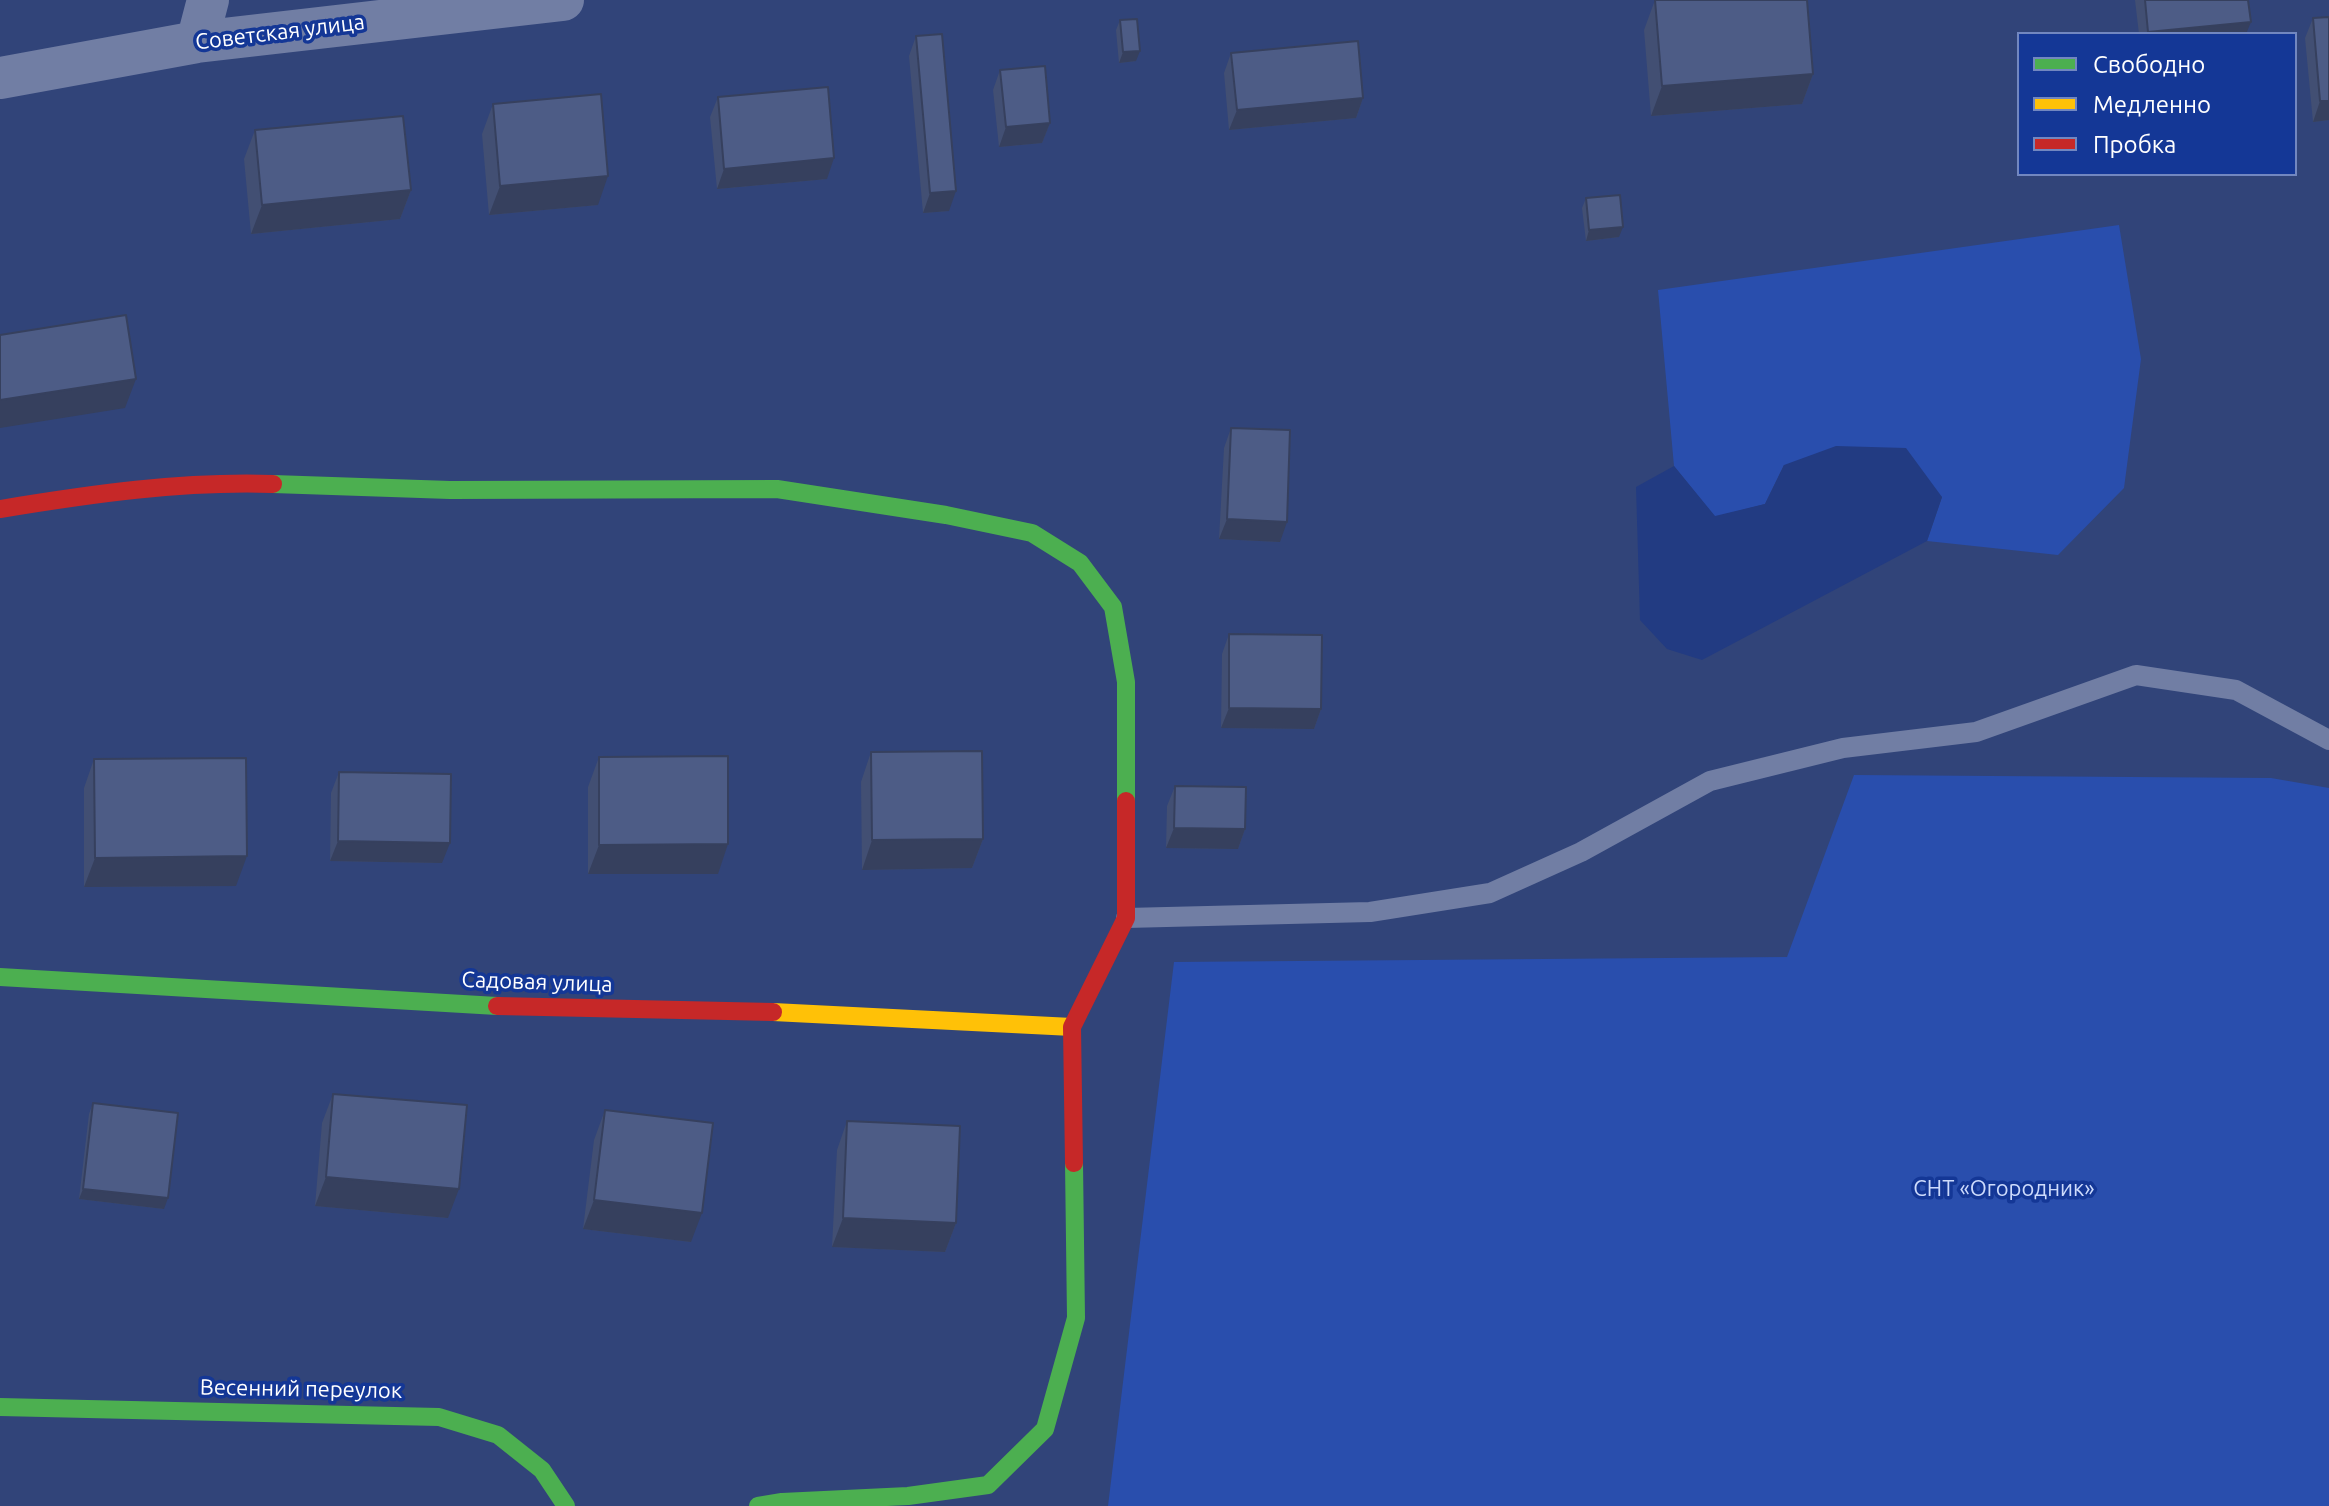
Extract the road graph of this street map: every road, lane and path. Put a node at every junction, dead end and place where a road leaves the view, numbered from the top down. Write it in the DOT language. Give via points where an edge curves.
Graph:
graph roads {
  1 [pos="208,0"];
  2 [pos="563,0"];
  3 [pos="197,42"];
  4 [pos="0,78"];
  5 [pos="0,509"];
  6 [pos="2329,740"];
  7 [pos="1126,918"];
  8 [pos="0,977"];
  9 [pos="1072,1027"];
  10 [pos="0,1407"];
  11 [pos="566,1506"];
  12 [pos="758,1506"];
  1 -- 3 [label="street"];
  2 -- 3 [label="street, Советская улица"];
  3 -- 4 [label="street, Советская улица"];
  5 -- 7 [label="street" via="214,482 450,490 777,489 1032,533 1080,563 1113,607 1126,682"];
  6 -- 7 [label="lane" via="2236,690 2136,675 1976,732 1843,748 1710,781 1581,852 1490,893 1370,912"];
  7 -- 9 [label="street"];
  8 -- 9 [label="street, Садовая улица" via="501,1006 847,1014"];
  9 -- 12 [label="street" via="1076,1318 1045,1429 988,1485"];
  10 -- 11 [label="street, Весенний переулок" via="439,1417 498,1435 542,1470"];
}
